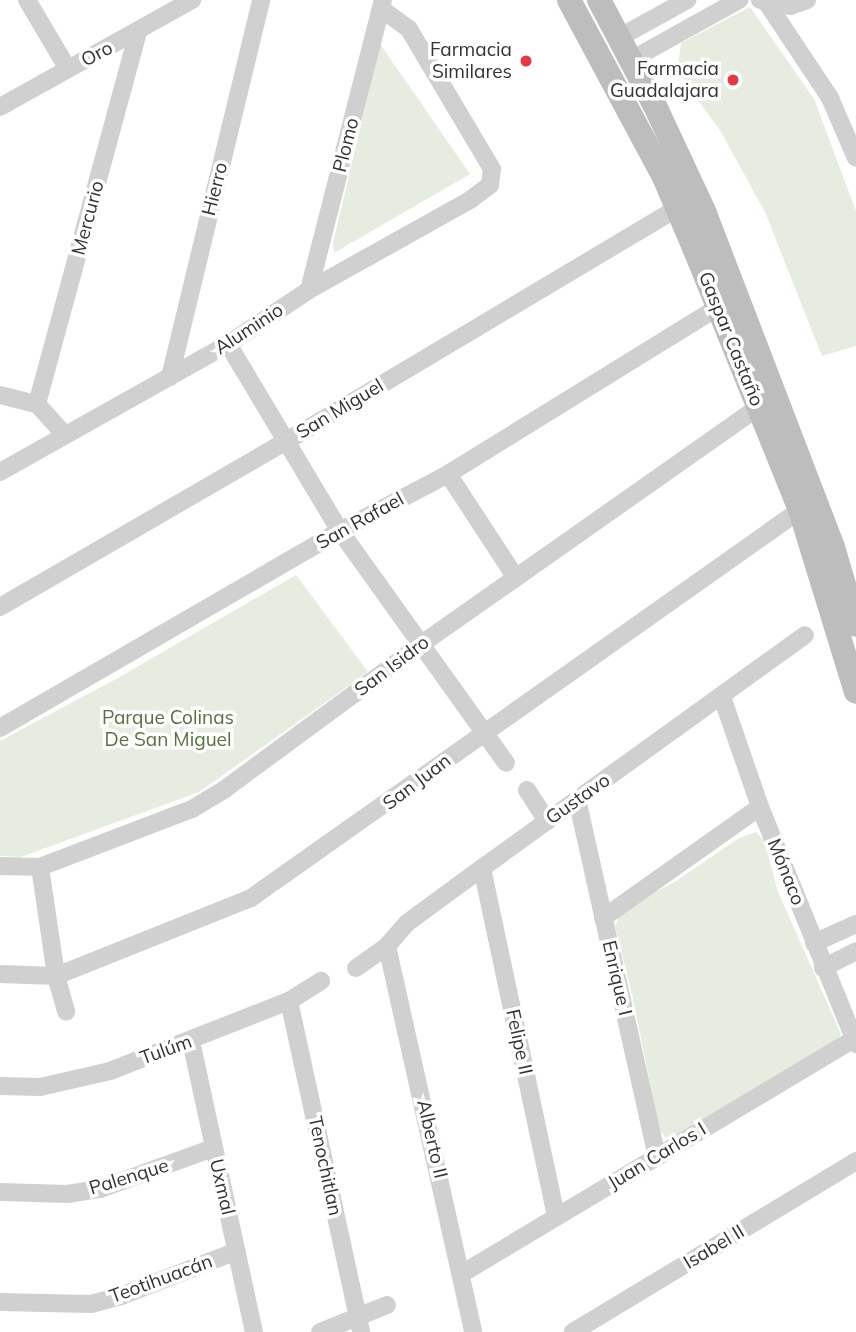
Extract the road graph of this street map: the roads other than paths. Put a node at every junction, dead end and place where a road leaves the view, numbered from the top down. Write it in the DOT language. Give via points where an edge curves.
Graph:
graph roads {
  1 [pos="27,0"];
  2 [pos="192,0"];
  3 [pos="261,0"];
  4 [pos="569,0"];
  5 [pos="599,0"];
  6 [pos="687,0"];
  7 [pos="739,0"];
  8 [pos="807,0"];
  9 [pos="764,1"];
  10 [pos="382,4"];
  11 [pos="138,32"];
  12 [pos="620,37"];
  13 [pos="632,60"];
  14 [pos="68,69"];
  15 [pos="0,107"];
  16 [pos="856,158"];
  17 [pos="677,208"];
  18 [pos="309,290"];
  19 [pos="717,308"];
  20 [pos="228,344"];
  21 [pos="170,377"];
  22 [pos="0,395"];
  23 [pos="37,404"];
  24 [pos="759,407"];
  25 [pos="65,435"];
  26 [pos="285,442"];
  27 [pos="0,472"];
  28 [pos="448,474"];
  29 [pos="800,510"];
  30 [pos="340,531"];
  31 [pos="516,579"];
  32 [pos="0,607"];
  33 [pos="855,618"];
  34 [pos="805,635"];
  35 [pos="420,645"];
  36 [pos="856,692"];
  37 [pos="722,697"];
  38 [pos="0,728"];
  39 [pos="483,733"];
  40 [pos="506,763"];
  41 [pos="527,790"];
  42 [pos="577,799"];
  43 [pos="760,807"];
  44 [pos="547,821"];
  45 [pos="0,866"];
  46 [pos="40,867"];
  47 [pos="482,868"];
  48 [pos="603,918"];
  49 [pos="856,924"];
  50 [pos="814,943"];
  51 [pos="387,946"];
  52 [pos="856,951"];
  53 [pos="356,968"];
  54 [pos="823,968"];
  55 [pos="0,974"];
  56 [pos="56,976"];
  57 [pos="321,981"];
  58 [pos="289,1001"];
  59 [pos="66,1012"];
  60 [pos="191,1041"];
  61 [pos="854,1042"];
  62 [pos="0,1086"];
  63 [pos="213,1148"];
  64 [pos="657,1156"];
  65 [pos="856,1161"];
  66 [pos="0,1192"];
  67 [pos="556,1216"];
  68 [pos="237,1251"];
  69 [pos="463,1273"];
  70 [pos="0,1302"];
  71 [pos="387,1305"];
  72 [pos="360,1324"];
  73 [pos="254,1332"];
  74 [pos="320,1332"];
  75 [pos="473,1332"];
  76 [pos="573,1332"];
  1 -- 14 [label="street"];
  2 -- 11 [label="street, Oro"];
  3 -- 21 [label="street, Hierro"];
  4 -- 17 [label="main road, Gaspar Castaño"];
  5 -- 12 [label="main road, Gaspar Castaño"];
  6 -- 12 [label="street"];
  7 -- 13 [label="street"];
  8 -- 9 [label="street" via="790,6"];
  9 -- 16 [label="street" via="830,98"];
  10 -- 18 [label="street, Plomo"];
  10 -- 18 [label="street, Aluminio" via="410,29 492,169 493,179 470,200"];
  11 -- 14 [label="street, Oro"];
  11 -- 23 [label="street, Mercurio"];
  12 -- 13 [label="main road, Gaspar Castaño"];
  13 -- 33 [label="main road, Gaspar Castaño" via="704,211 833,547"];
  14 -- 15 [label="street, Oro"];
  17 -- 19 [label="main road, Gaspar Castaño"];
  17 -- 26 [label="street, San Miguel"];
  18 -- 20 [label="street, Aluminio"];
  19 -- 24 [label="main road, Gaspar Castaño"];
  19 -- 28 [label="street, San Rafael"];
  20 -- 21 [label="street, Aluminio"];
  20 -- 26 [label="street"];
  21 -- 25 [label="street, Aluminio"];
  22 -- 23 [label="street"];
  23 -- 25 [label="street"];
  24 -- 29 [label="main road, Gaspar Castaño"];
  24 -- 31 [label="street, San Isidro"];
  25 -- 27 [label="street, Aluminio"];
  26 -- 30 [label="street"];
  26 -- 32 [label="street, San Miguel"];
  28 -- 30 [label="street, San Rafael"];
  28 -- 31 [label="street"];
  29 -- 36 [label="main road, Gaspar Castaño"];
  29 -- 39 [label="street, San Juan"];
  30 -- 35 [label="street"];
  30 -- 38 [label="street, San Rafael"];
  31 -- 35 [label="street, San Isidro"];
  34 -- 37 [label="street, Gustavo"];
  35 -- 39 [label="street"];
  35 -- 46 [label="street, San Isidro" via="192,809"];
  37 -- 42 [label="street, Gustavo"];
  37 -- 43 [label="street, Mónaco"];
  39 -- 40 [label="street"];
  39 -- 56 [label="street, San Juan" via="251,898"];
  41 -- 44 [label="street"];
  42 -- 44 [label="street, Gustavo"];
  42 -- 48 [label="street, Enrique I"];
  43 -- 48 [label="street"];
  43 -- 50 [label="street, Mónaco"];
  44 -- 47 [label="street, Gustavo"];
  45 -- 46 [label="street, San Isidro"];
  46 -- 56 [label="street"];
  47 -- 51 [label="street, Gustavo" via="407,923"];
  47 -- 67 [label="street, Felipe II"];
  48 -- 64 [label="street, Enrique I"];
  49 -- 50 [label="street"];
  50 -- 54 [label="street, Mónaco"];
  51 -- 53 [label="street, Gustavo"];
  51 -- 69 [label="street, Alberto II"];
  52 -- 54 [label="street"];
  54 -- 61 [label="street, Mónaco"];
  55 -- 56 [label="street, San Juan"];
  56 -- 59 [label="street"];
  57 -- 58 [label="street, Tulúm"];
  58 -- 60 [label="street, Tulúm"];
  58 -- 72 [label="street, Tenochitlan"];
  60 -- 62 [label="street, Tulúm" via="81,1080 40,1087"];
  60 -- 63 [label="street, Uxmal"];
  61 -- 64 [label="street, Juan Carlos I"];
  63 -- 66 [label="street, Palenque" via="100,1189 67,1194"];
  63 -- 68 [label="street, Uxmal"];
  64 -- 67 [label="street, Juan Carlos I"];
  65 -- 76 [label="street, Isabel II"];
  67 -- 69 [label="street, Juan Carlos I"];
  68 -- 70 [label="street, Teotihuacán" via="91,1304"];
  68 -- 73 [label="street, Uxmal"];
  69 -- 75 [label="street, Alberto II"];
  71 -- 72 [label="street"];
  72 -- 74 [label="street"];
}
